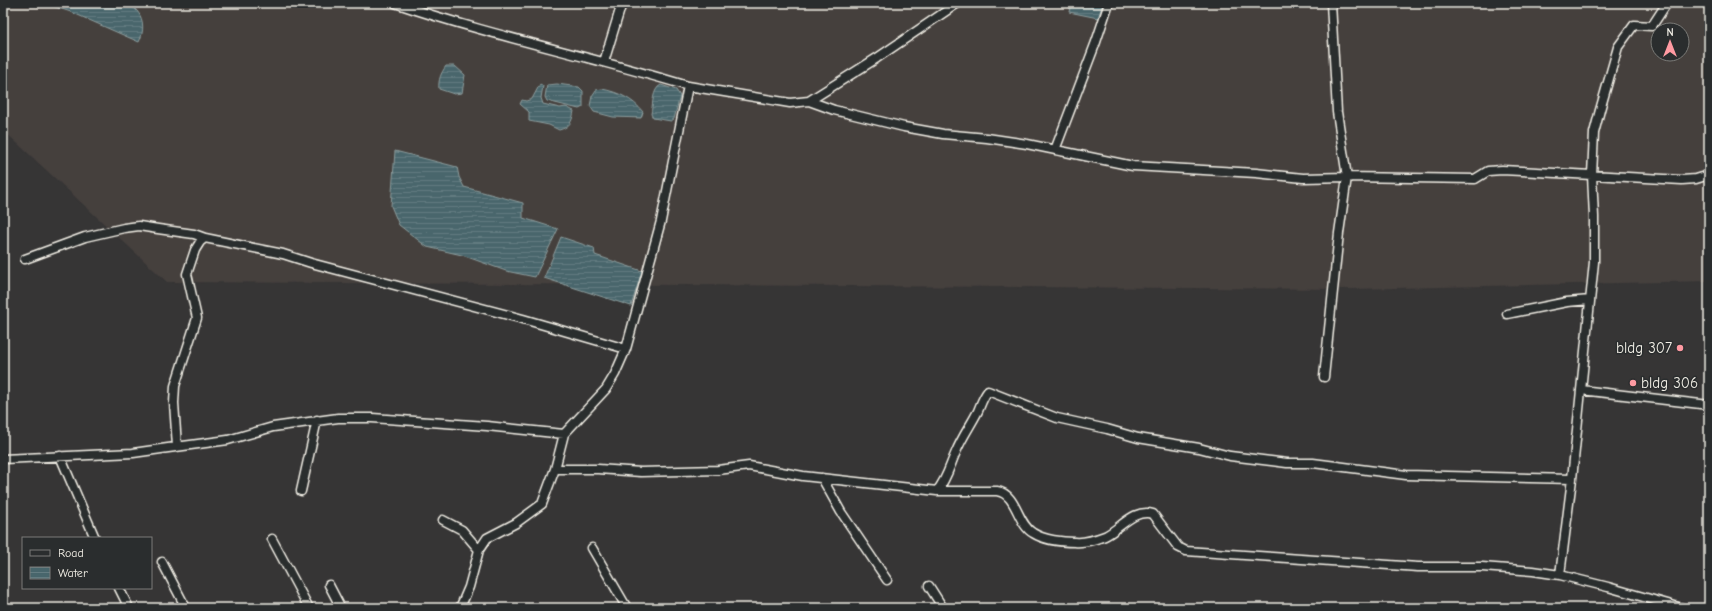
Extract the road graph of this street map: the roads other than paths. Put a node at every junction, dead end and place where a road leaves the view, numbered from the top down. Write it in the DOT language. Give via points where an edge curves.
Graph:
graph roads {
  1 [pos="395,3"];
  2 [pos="622,3"];
  3 [pos="958,3"];
  4 [pos="1109,3"];
  5 [pos="1330,3"];
  6 [pos="1667,3"];
  7 [pos="604,62"];
  8 [pos="688,86"];
  9 [pos="809,101"];
  10 [pos="1055,150"];
  11 [pos="1709,174"];
  12 [pos="1592,175"];
  13 [pos="1347,177"];
  14 [pos="205,238"];
  15 [pos="25,259"];
  16 [pos="1590,300"];
  17 [pos="1508,314"];
  18 [pos="626,348"];
  19 [pos="1324,377"];
  20 [pos="1581,390"];
  21 [pos="1709,405"];
  22 [pos="317,420"];
  23 [pos="564,434"];
  24 [pos="177,446"];
  25 [pos="60,456"];
  26 [pos="3,459"];
  27 [pos="555,468"];
  28 [pos="822,478"];
  29 [pos="1572,478"];
  30 [pos="301,491"];
  31 [pos="937,491"];
  32 [pos="443,520"];
  33 [pos="95,537"];
  34 [pos="272,539"];
  35 [pos="592,548"];
  36 [pos="478,550"];
  37 [pos="162,562"];
  38 [pos="1560,575"];
  39 [pos="887,580"];
  40 [pos="329,585"];
  41 [pos="929,586"];
  42 [pos="120,589"];
  43 [pos="129,608"];
  44 [pos="186,608"];
  45 [pos="309,608"];
  46 [pos="341,608"];
  47 [pos="460,608"];
  48 [pos="627,608"];
  49 [pos="943,608"];
  50 [pos="1682,608"];
  1 -- 7 [label="street" via="460,25"];
  2 -- 7 [label="street"];
  3 -- 9 [label="street"];
  4 -- 10 [label="street"];
  5 -- 13 [label="street" via="1337,112"];
  6 -- 12 [label="street" via="1654,24 1634,26 1618,47 1596,128"];
  7 -- 8 [label="street"];
  8 -- 9 [label="street" via="790,103"];
  8 -- 18 [label="street" via="661,221"];
  9 -- 10 [label="street" via="834,110 904,127"];
  10 -- 13 [label="street" via="1133,166 1303,178"];
  11 -- 12 [label="street" via="1696,179 1682,180"];
  12 -- 13 [label="street" via="1502,170 1488,172 1475,179"];
  12 -- 16 [label="street" via="1594,262"];
  13 -- 19 [label="street"];
  14 -- 15 [label="street" via="139,226 85,237"];
  14 -- 18 [label="street" via="283,254"];
  14 -- 24 [label="street" via="195,250 187,274 197,318 175,386"];
  16 -- 17 [label="street"];
  16 -- 20 [label="street"];
  18 -- 23 [label="street" via="606,389"];
  20 -- 21 [label="street"];
  20 -- 29 [label="street"];
  22 -- 23 [label="street" via="372,418"];
  22 -- 24 [label="street" via="273,427 228,440"];
  22 -- 30 [label="street"];
  23 -- 27 [label="street"];
  24 -- 25 [label="street" via="132,452"];
  25 -- 26 [label="street"];
  25 -- 33 [label="street"];
  27 -- 28 [label="street" via="641,472 718,470 749,466"];
  27 -- 36 [label="street" via="542,504 516,523 487,538"];
  28 -- 31 [label="street"];
  28 -- 39 [label="street" via="841,512"];
  29 -- 31 [label="street" via="1406,475 1230,456 1138,438 1107,428 1057,418 988,391"];
  29 -- 38 [label="street"];
  31 -- 38 [label="street" via="1004,492 1032,533 1046,538 1076,542 1106,536 1130,519 1148,512 1153,514 1178,547 1186,550 1418,567 1495,567"];
  32 -- 36 [label="street" via="462,530"];
  34 -- 45 [label="street"];
  35 -- 48 [label="street"];
  36 -- 47 [label="street" via="469,587"];
  37 -- 44 [label="street"];
  38 -- 50 [label="street"];
  40 -- 46 [label="street"];
  41 -- 49 [label="street"];
  42 -- 43 [label="street"];
}
